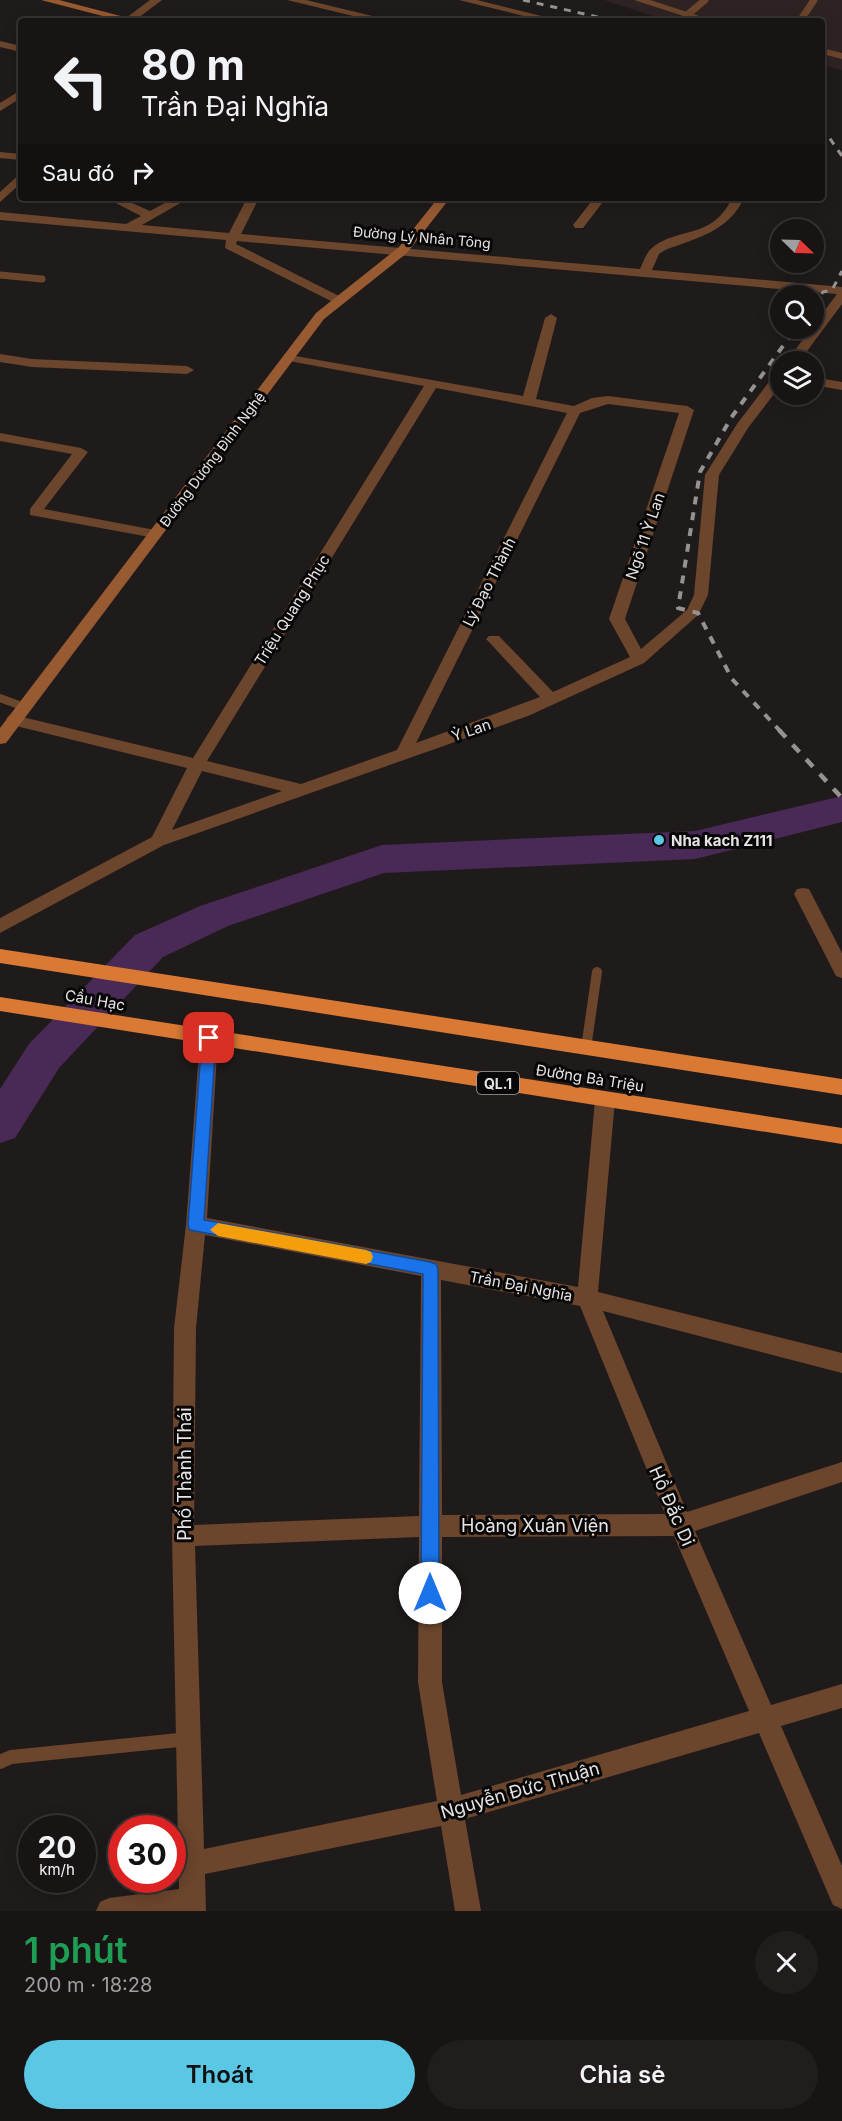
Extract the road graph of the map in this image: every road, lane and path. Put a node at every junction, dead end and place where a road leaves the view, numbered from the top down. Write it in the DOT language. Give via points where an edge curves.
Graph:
graph roads {
  1 [pos="46,0"];
  2 [pos="157,0"];
  3 [pos="292,0"];
  4 [pos="464,0"];
  5 [pos="639,0"];
  6 [pos="705,0"];
  7 [pos="814,0"];
  8 [pos="687,15"];
  9 [pos="118,18"];
  10 [pos="134,18"];
  11 [pos="374,18"];
  12 [pos="526,18"];
  13 [pos="698,18"];
  14 [pos="802,18"];
  15 [pos="0,44"];
  16 [pos="18,48"];
  17 [pos="825,52"];
  18 [pos="842,56"];
  19 [pos="18,95"];
  20 [pos="3,106"];
  21 [pos="18,109"];
  22 [pos="0,155"];
  23 [pos="18,158"];
  24 [pos="18,179"];
  25 [pos="0,199"];
  26 [pos="119,201"];
  27 [pos="176,201"];
  28 [pos="250,201"];
  29 [pos="442,201"];
  30 [pos="598,201"];
  31 [pos="737,201"];
  32 [pos="148,214"];
  33 [pos="0,216"];
  34 [pos="579,225"];
  35 [pos="129,227"];
  36 [pos="231,240"];
  37 [pos="403,250"];
  38 [pos="645,273"];
  39 [pos="0,275"];
  40 [pos="42,279"];
  41 [pos="842,291"];
  42 [pos="842,296"];
  43 [pos="339,301"];
  44 [pos="551,318"];
  45 [pos="800,351"];
  46 [pos="289,357"];
  47 [pos="0,358"];
  48 [pos="187,370"];
  49 [pos="433,383"];
  50 [pos="824,383"];
  51 [pos="842,387"];
  52 [pos="770,390"];
  53 [pos="528,402"];
  54 [pos="575,410"];
  55 [pos="0,437"];
  56 [pos="155,534"];
  57 [pos="494,639"];
  58 [pos="639,659"];
  59 [pos="0,698"];
  60 [pos="551,699"];
  61 [pos="19,714"];
  62 [pos="0,739"];
  63 [pos="403,754"];
  64 [pos="197,764"];
  65 [pos="302,790"];
  66 [pos="158,841"];
  67 [pos="803,894"];
  68 [pos="0,926"];
  69 [pos="0,956"];
  70 [pos="842,971"];
  71 [pos="597,972"];
  72 [pos="174,985"];
  73 [pos="0,1004"];
  74 [pos="154,1030"];
  75 [pos="209,1038"];
  76 [pos="586,1048"];
  77 [pos="842,1087"];
  78 [pos="605,1100"];
  79 [pos="842,1136"];
  80 [pos="196,1225"];
  81 [pos="430,1269"];
  82 [pos="586,1298"];
  83 [pos="842,1363"];
  84 [pos="842,1472"];
  85 [pos="680,1525"];
  86 [pos="430,1526"];
  87 [pos="183,1536"];
  88 [pos="842,1696"];
  89 [pos="765,1719"];
  90 [pos="189,1739"];
  91 [pos="0,1762"];
  92 [pos="451,1811"];
  93 [pos="192,1864"];
  94 [pos="842,1896"];
  95 [pos="193,1906"];
  96 [pos="109,1911"];
  97 [pos="468,1911"];
  1 -- 9 [label="main road"];
  2 -- 10 [label="street"];
  3 -- 11 [label="street"];
  4 -- 12 [label="street"];
  5 -- 8 [label="street"];
  6 -- 8 [label="lane"];
  7 -- 14 [label="lane"];
  8 -- 13 [label="street"];
  15 -- 16 [label="street"];
  17 -- 18 [label="street"];
  19 -- 20 [label="street"];
  20 -- 21 [label="street"];
  22 -- 23 [label="street"];
  24 -- 25 [label="street"];
  26 -- 32 [label="street"];
  27 -- 32 [label="street"];
  28 -- 36 [label="street"];
  29 -- 37 [label="main road, Đường Dương Đình Nghệ"];
  30 -- 34 [label="street"];
  31 -- 38 [label="street" via="732,211 710,230 654,252"];
  32 -- 35 [label="street"];
  33 -- 35 [label="street, Đường Lý Nhân Tông"];
  35 -- 36 [label="street, Đường Lý Nhân Tông"];
  36 -- 37 [label="street, Đường Lý Nhân Tông"];
  36 -- 43 [label="street"];
  37 -- 38 [label="street, Đường Lý Nhân Tông"];
  37 -- 43 [label="main road, Đường Dương Đình Nghệ"];
  38 -- 41 [label="street, Đường Lý Nhân Tông"];
  39 -- 40 [label="lane"];
  42 -- 45 [label="street"];
  43 -- 46 [label="main road, Đường Dương Đình Nghệ" via="320,316"];
  44 -- 53 [label="street"];
  46 -- 49 [label="street"];
  46 -- 56 [label="main road, Đường Dương Đình Nghệ"];
  47 -- 48 [label="street"];
  49 -- 53 [label="street"];
  49 -- 64 [label="street, Triệu Quang Phục"];
  50 -- 51 [label="street"];
  52 -- 58 [label="street, Ỷ Lan" via="712,475 701,595 693,612"];
  53 -- 54 [label="street"];
  54 -- 58 [label="street, Ngõ 11 Ỷ Lan" via="597,400 687,410 617,619"];
  54 -- 63 [label="street, Lý Đạo Thành"];
  55 -- 56 [label="street" via="81,452 35,512"];
  56 -- 61 [label="main road, Đường Dương Đình Nghệ"];
  57 -- 60 [label="street"];
  58 -- 60 [label="street, Ỷ Lan"];
  59 -- 61 [label="lane"];
  60 -- 63 [label="street, Ỷ Lan"];
  61 -- 62 [label="main road, Đường Dương Đình Nghệ"];
  61 -- 64 [label="street"];
  63 -- 65 [label="street, Ỷ Lan"];
  64 -- 65 [label="street"];
  64 -- 66 [label="street, Triệu Quang Phục"];
  65 -- 66 [label="street, Ỷ Lan"];
  66 -- 68 [label="street, Ỷ Lan"];
  67 -- 70 [label="street"];
  69 -- 72 [label="highway, Cầu Hạc"];
  71 -- 76 [label="lane"];
  72 -- 76 [label="highway, Đường Bà Triệu"];
  73 -- 74 [label="highway, Cầu Hạc / QL.1"];
  74 -- 75 [label="highway, Đường Bà Triệu / QL.1"];
  75 -- 78 [label="highway, Đường Bà Triệu / QL.1"];
  75 -- 80 [label="street, Phố Thành Thái"];
  76 -- 77 [label="highway, Đường Bà Triệu"];
  78 -- 79 [label="highway, Đường Bà Triệu / QL.1"];
  78 -- 82 [label="street, Hồ Đắc Di"];
  80 -- 81 [label="street, Trần Đại Nghĩa"];
  80 -- 87 [label="street, Phố Thành Thái" via="185,1328"];
  81 -- 82 [label="street, Trần Đại Nghĩa"];
  81 -- 86 [label="street"];
  82 -- 83 [label="street, Trần Đại Nghĩa"];
  82 -- 85 [label="street, Hồ Đắc Di"];
  84 -- 85 [label="street, Hoàng Xuân Viện"];
  85 -- 86 [label="street, Hoàng Xuân Viện"];
  85 -- 89 [label="street, Hồ Đắc Di"];
  86 -- 87 [label="street, Hoàng Xuân Viện"];
  86 -- 92 [label="street" via="430,1682"];
  87 -- 90 [label="street, Phố Thành Thái"];
  88 -- 89 [label="street, Nguyễn Đức Thuận"];
  89 -- 92 [label="street, Nguyễn Đức Thuận"];
  89 -- 94 [label="street, Hồ Đắc Di"];
  90 -- 91 [label="lane" via="10,1757"];
  90 -- 93 [label="street, Phố Thành Thái"];
  92 -- 93 [label="street, Nguyễn Đức Thuận"];
  92 -- 97 [label="street"];
  93 -- 95 [label="street, Phố Thành Thái"];
  95 -- 96 [label="street"];
}
